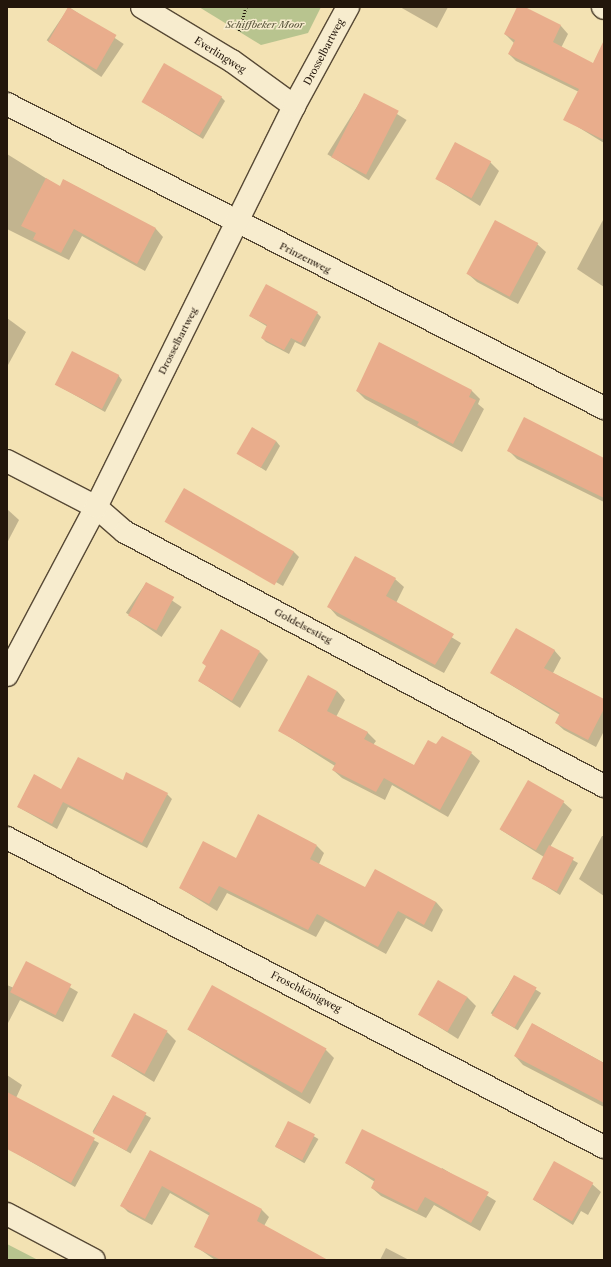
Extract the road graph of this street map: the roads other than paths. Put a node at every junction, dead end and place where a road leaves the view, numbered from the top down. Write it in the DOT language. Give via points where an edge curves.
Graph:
graph roads {
  1 [pos="142,7"];
  2 [pos="348,7"];
  3 [pos="7,104"];
  4 [pos="294,106"];
  5 [pos="237,224"];
  6 [pos="604,408"];
  7 [pos="7,461"];
  8 [pos="96,507"];
  9 [pos="7,675"];
  10 [pos="604,786"];
  11 [pos="7,838"];
  12 [pos="604,1147"];
  13 [pos="7,1214"];
  14 [pos="94,1260"];
  1 -- 4 [label="street, Everlingweg" via="232,61"];
  2 -- 4 [label="street, Drosselbartweg"];
  3 -- 5 [label="street, Prinzenweg"];
  4 -- 5 [label="street, Drosselbartweg"];
  5 -- 6 [label="street, Prinzenweg"];
  5 -- 8 [label="street, Drosselbartweg"];
  7 -- 8 [label="street, Goldelsestieg"];
  8 -- 9 [label="street, Drosselbartweg"];
  8 -- 10 [label="street, Goldelsestieg" via="125,532"];
  11 -- 12 [label="street, Froschkönigweg"];
  13 -- 14 [label="street"];
}
